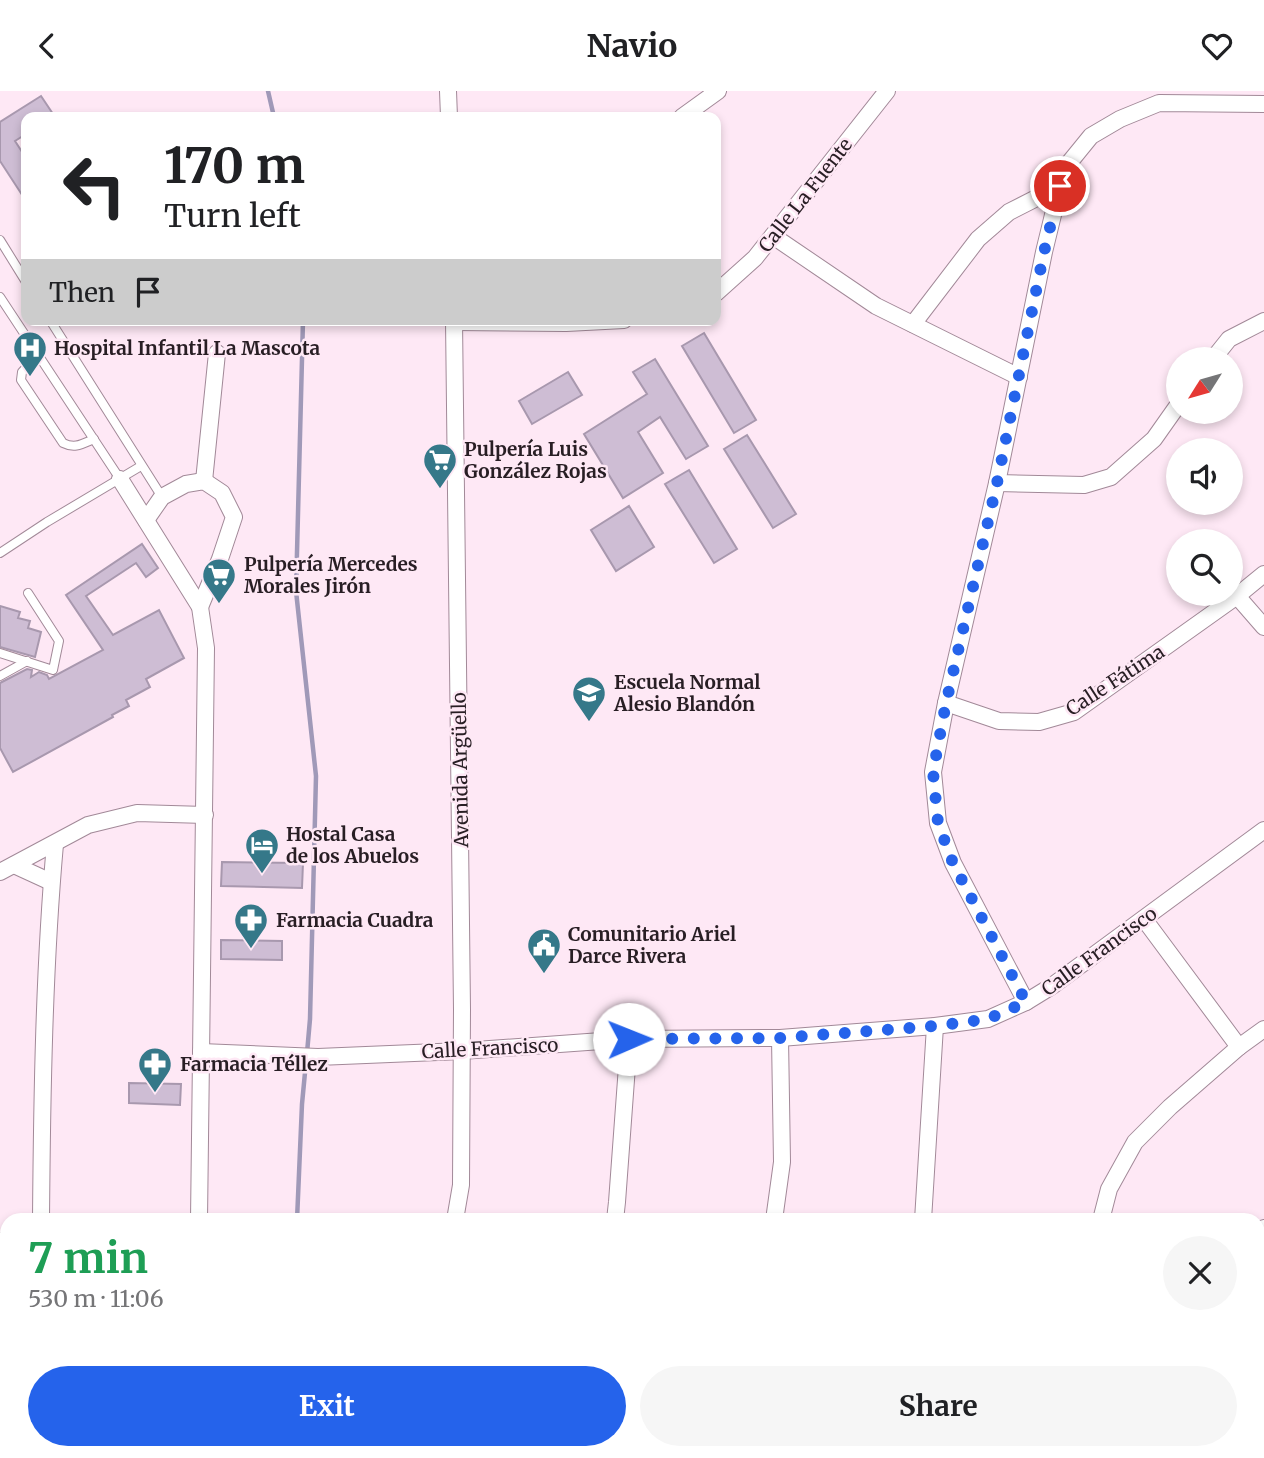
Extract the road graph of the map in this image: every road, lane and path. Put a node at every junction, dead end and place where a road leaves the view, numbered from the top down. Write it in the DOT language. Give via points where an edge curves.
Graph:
graph roads {
  1 [pos="448,91"];
  2 [pos="718,91"];
  3 [pos="887,91"];
  4 [pos="1264,104"];
  5 [pos="449,112"];
  6 [pos="689,112"];
  7 [pos="1060,186"];
  8 [pos="772,236"];
  9 [pos="0,240"];
  10 [pos="21,274"];
  11 [pos="721,289"];
  12 [pos="0,297"];
  13 [pos="1264,321"];
  14 [pos="913,324"];
  15 [pos="54,326"];
  16 [pos="454,326"];
  17 [pos="1222,347"];
  18 [pos="217,353"];
  19 [pos="38,355"];
  20 [pos="1019,377"];
  21 [pos="1166,422"];
  22 [pos="94,439"];
  23 [pos="141,466"];
  24 [pos="120,479"];
  25 [pos="204,481"];
  26 [pos="997,483"];
  27 [pos="162,497"];
  28 [pos="146,520"];
  29 [pos="0,553"];
  30 [pos="1264,574"];
  31 [pos="1243,591"];
  32 [pos="28,593"];
  33 [pos="1243,603"];
  34 [pos="1223,606"];
  35 [pos="200,607"];
  36 [pos="1264,627"];
  37 [pos="0,653"];
  38 [pos="26,661"];
  39 [pos="0,676"];
  40 [pos="946,703"];
  41 [pos="205,815"];
  42 [pos="1264,830"];
  43 [pos="55,844"];
  44 [pos="7,869"];
  45 [pos="51,882"];
  46 [pos="1144,919"];
  47 [pos="1026,1002"];
  48 [pos="935,1026"];
  49 [pos="1264,1029"];
  50 [pos="779,1038"];
  51 [pos="629,1039"];
  52 [pos="1239,1047"];
  53 [pos="462,1051"];
  54 [pos="201,1052"];
  55 [pos="41,1213"];
  56 [pos="199,1213"];
  57 [pos="456,1213"];
  58 [pos="616,1213"];
  59 [pos="775,1213"];
  60 [pos="923,1213"];
  61 [pos="1103,1213"];
  1 -- 5 [label="street"];
  2 -- 6 [label="street"];
  3 -- 8 [label="street, Calle La Fuente"];
  4 -- 7 [label="street" via="1159,103 1091,136 1069,163"];
  7 -- 14 [label="street" via="1009,212 978,239"];
  7 -- 20 [label="street"];
  8 -- 11 [label="street, Calle La Fuente"];
  8 -- 14 [label="street" via="876,306"];
  9 -- 10 [label="lane"];
  12 -- 19 [label="lane"];
  13 -- 17 [label="street" via="1229,338"];
  14 -- 20 [label="street"];
  15 -- 23 [label="lane"];
  16 -- 53 [label="street, Avenida Argüello"];
  18 -- 25 [label="street"];
  19 -- 22 [label="lane"];
  19 -- 22 [label="lane" via="20,380 63,443 76,447"];
  20 -- 26 [label="street"];
  21 -- 26 [label="street" via="1154,439 1111,477 1084,485"];
  22 -- 24 [label="lane"];
  23 -- 24 [label="lane"];
  23 -- 27 [label="lane"];
  24 -- 28 [label="street"];
  24 -- 29 [label="lane"];
  25 -- 27 [label="street" via="186,484"];
  25 -- 35 [label="street" via="222,493 234,517"];
  26 -- 40 [label="street"];
  27 -- 28 [label="street"];
  28 -- 35 [label="street"];
  30 -- 31 [label="street, Calle Fátima"];
  32 -- 38 [label="lane" via="59,641 54,670"];
  33 -- 36 [label="street"];
  34 -- 40 [label="street, Calle Fátima" via="1074,712 1039,722 999,720"];
  35 -- 41 [label="street" via="206,648"];
  37 -- 38 [label="lane"];
  38 -- 39 [label="lane"];
  40 -- 47 [label="street" via="933,772 938,823 953,863"];
  41 -- 43 [label="street" via="137,813 88,825"];
  41 -- 54 [label="street"];
  42 -- 46 [label="street, Calle Francisco"];
  43 -- 44 [label="street"];
  43 -- 45 [label="street"];
  44 -- 45 [label="street"];
  45 -- 55 [label="street"];
  46 -- 47 [label="street, Calle Francisco"];
  46 -- 52 [label="street"];
  47 -- 48 [label="street, Calle Francisco" via="988,1019"];
  48 -- 50 [label="street, Calle Francisco"];
  48 -- 60 [label="street"];
  49 -- 52 [label="street"];
  50 -- 51 [label="street, Calle Francisco"];
  50 -- 59 [label="street" via="782,1162"];
  51 -- 53 [label="street, Calle Francisco"];
  51 -- 58 [label="street"];
  52 -- 61 [label="street" via="1135,1142 1109,1189"];
  53 -- 54 [label="street, Calle Francisco" via="318,1057"];
  53 -- 57 [label="street, Avenida Argüello" via="461,1185"];
  54 -- 56 [label="street"];
}
